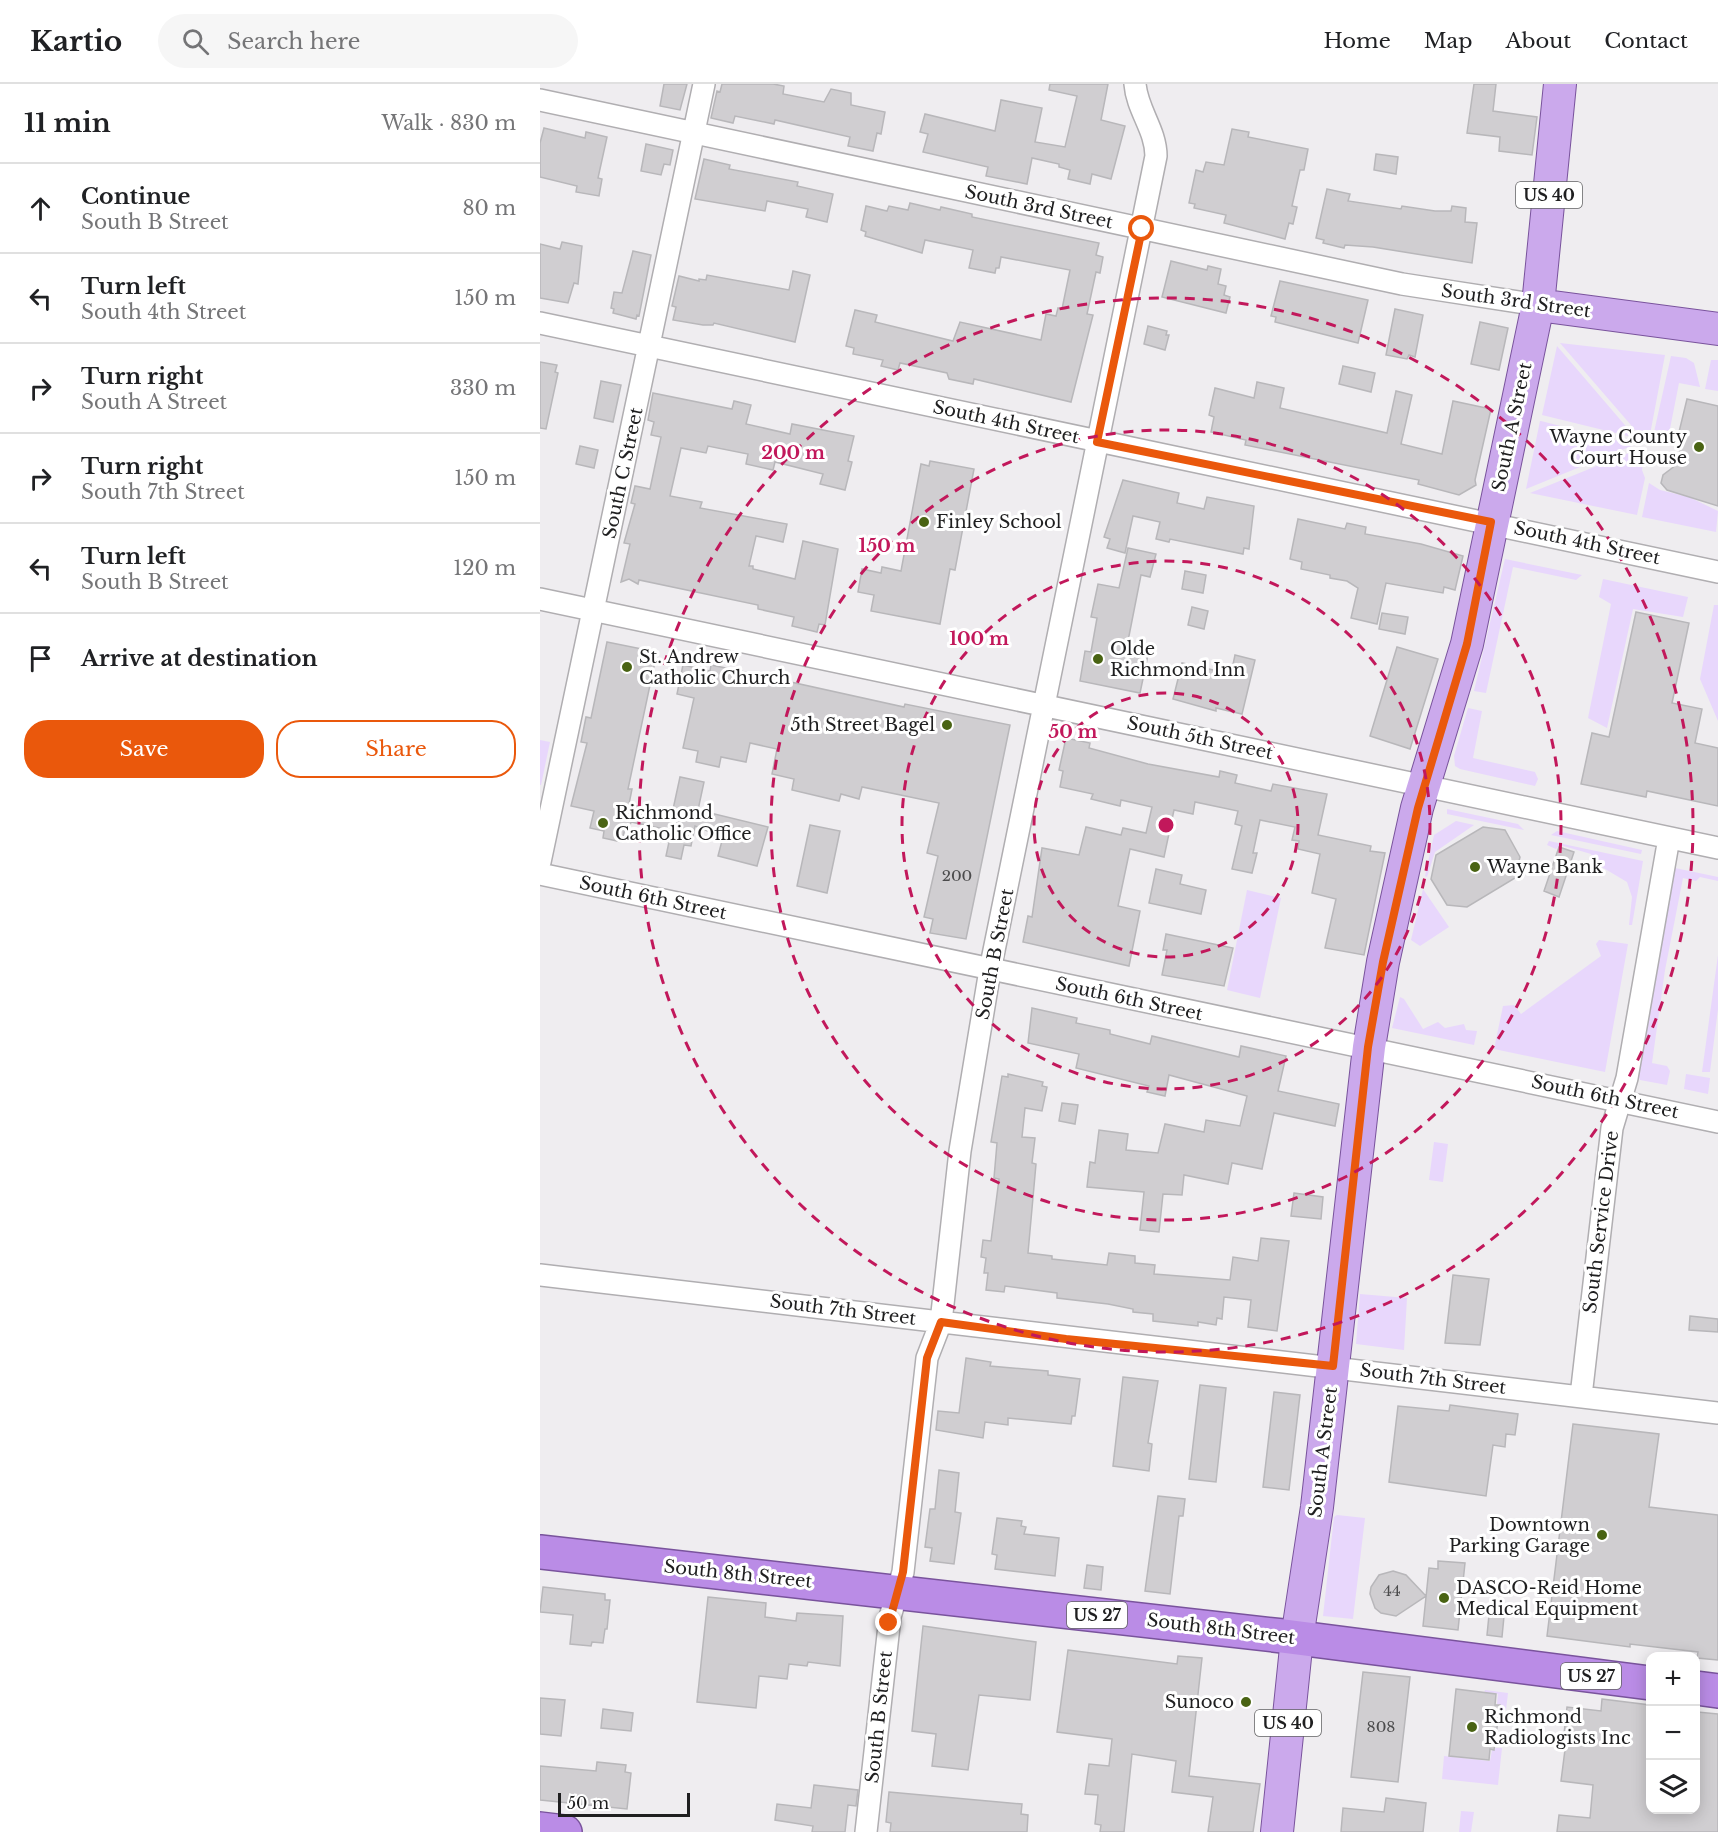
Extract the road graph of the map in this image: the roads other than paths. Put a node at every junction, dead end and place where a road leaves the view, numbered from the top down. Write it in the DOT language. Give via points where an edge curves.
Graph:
graph roads {
  1 [pos="704,84"];
  2 [pos="1135,84"];
  3 [pos="1560,84"];
  4 [pos="540,100"];
  5 [pos="693,132"];
  6 [pos="1142,229"];
  7 [pos="1538,305"];
  8 [pos="540,323"];
  9 [pos="1718,329"];
  10 [pos="649,345"];
  11 [pos="1097,442"];
  12 [pos="1491,522"];
  13 [pos="1718,572"];
  14 [pos="540,599"];
  15 [pos="595,611"];
  16 [pos="1046,705"];
  17 [pos="1424,785"];
  18 [pos="1669,838"];
  19 [pos="1718,848"];
  20 [pos="540,862"];
  21 [pos="540,874"];
  22 [pos="990,970"];
  23 [pos="1368,1047"];
  24 [pos="1619,1099"];
  25 [pos="1718,1122"];
  26 [pos="540,1275"];
  27 [pos="941,1322"];
  28 [pos="1333,1366"];
  29 [pos="1581,1396"];
  30 [pos="1718,1413"];
  31 [pos="540,1552"];
  32 [pos="897,1592"];
  33 [pos="1297,1638"];
  34 [pos="1646,1682"];
  35 [pos="1700,1689"];
  36 [pos="1718,1691"];
  37 [pos="540,1829"];
  38 [pos="565,1832"];
  39 [pos="866,1832"];
  40 [pos="1277,1832"];
  1 -- 5 [label="street, South C Street"];
  2 -- 6 [label="street, South B Street" via="1136,97 1156,143"];
  3 -- 7 [label="main road, South A Street / US 40"];
  4 -- 5 [label="street, South 3rd Street"];
  5 -- 6 [label="street, South 3rd Street"];
  5 -- 10 [label="street, South C Street"];
  6 -- 7 [label="street, South 3rd Street" via="1402,284"];
  6 -- 11 [label="street, South B Street"];
  7 -- 9 [label="main road, South 3rd Street"];
  7 -- 12 [label="main road, South A Street / US 40"];
  8 -- 10 [label="street, South 4th Street"];
  10 -- 11 [label="street, South 4th Street"];
  10 -- 15 [label="street, South C Street"];
  11 -- 12 [label="street, South 4th Street"];
  11 -- 16 [label="street, South B Street"];
  12 -- 13 [label="street, South 4th Street"];
  12 -- 17 [label="main road, South A Street / US 40" via="1467,644"];
  14 -- 15 [label="street, South 5th Street"];
  15 -- 16 [label="street, South 5th Street"];
  15 -- 20 [label="street, South C Street"];
  16 -- 17 [label="street, South 5th Street"];
  16 -- 22 [label="street, South B Street"];
  17 -- 18 [label="street, South 5th Street"];
  17 -- 23 [label="main road, South A Street / US 40" via="1383,962"];
  18 -- 19 [label="street, South 5th Street"];
  18 -- 24 [label="street, South Service Drive" via="1628,1078"];
  21 -- 22 [label="street, South 6th Street"];
  22 -- 23 [label="street, South 6th Street"];
  22 -- 27 [label="street, South B Street" via="956,1188"];
  23 -- 24 [label="street, South 6th Street"];
  23 -- 28 [label="main road, South A Street / US 40"];
  24 -- 25 [label="street, South 6th Street"];
  24 -- 29 [label="street, South Service Drive" via="1612,1128"];
  26 -- 27 [label="street, South 7th Street"];
  27 -- 28 [label="street, South 7th Street"];
  27 -- 32 [label="street, South B Street" via="927,1358 903,1572"];
  28 -- 29 [label="street, South 7th Street"];
  28 -- 33 [label="main road, South A Street / US 40"];
  29 -- 30 [label="street, South 7th Street"];
  31 -- 32 [label="highway, South 8th Street / US 27"];
  32 -- 33 [label="highway, South 8th Street / US 27"];
  32 -- 39 [label="street, South B Street" via="890,1617"];
  33 -- 34 [label="highway, South 8th Street / US 27"];
  33 -- 40 [label="main road, South A Street / US 40"];
  35 -- 36 [label="highway"];
  37 -- 38 [label="highway"];
}
